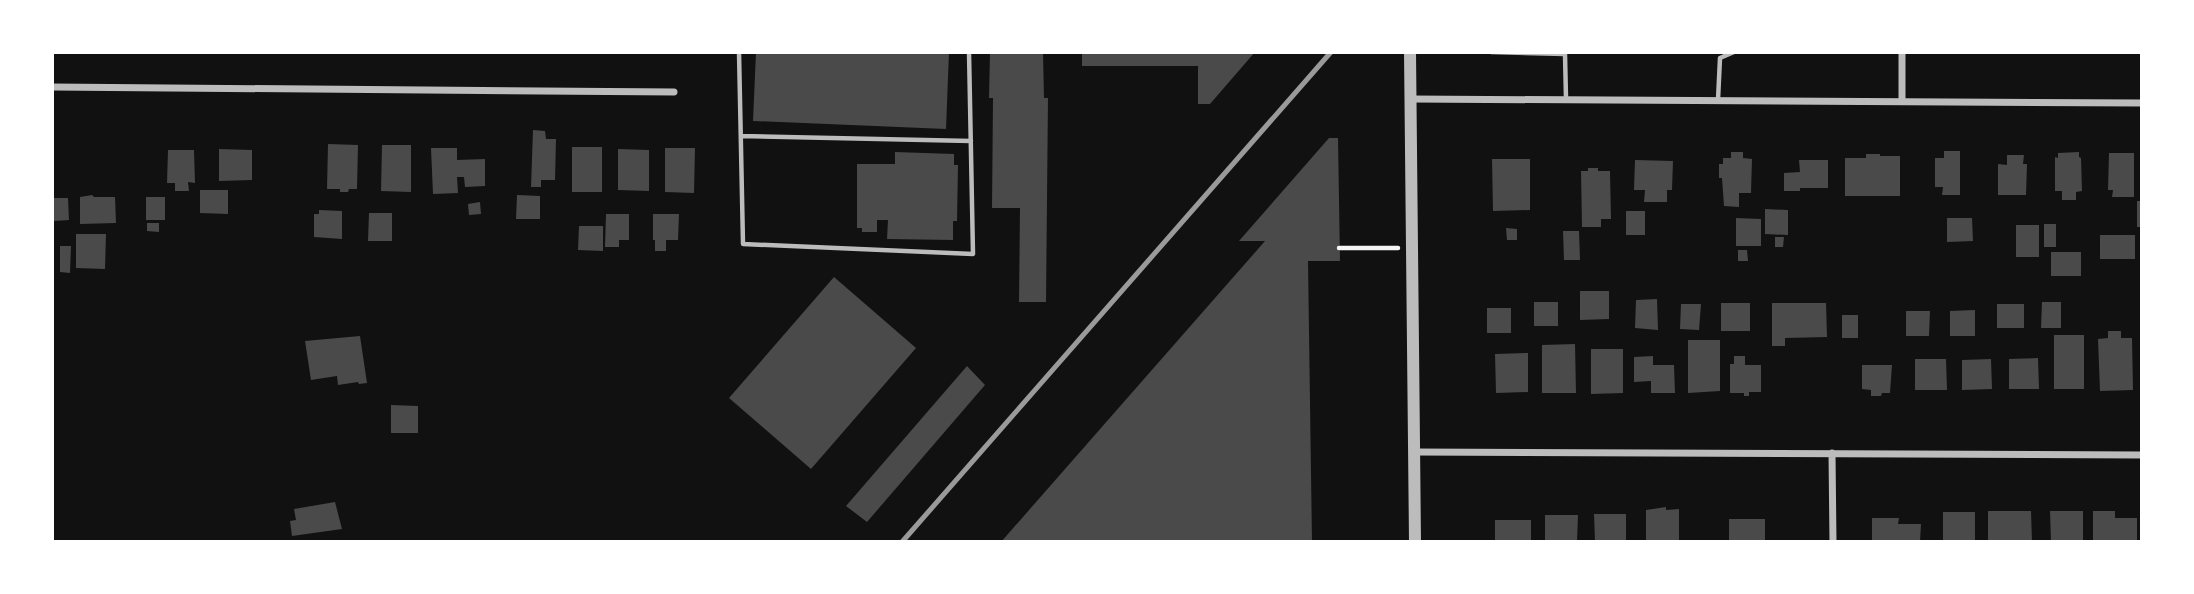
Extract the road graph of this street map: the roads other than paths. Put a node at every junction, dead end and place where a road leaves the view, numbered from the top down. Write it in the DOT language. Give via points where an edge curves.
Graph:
graph roads {
  1 [pos="739,52"];
  2 [pos="969,52"];
  3 [pos="1410,52"];
  4 [pos="1491,52"];
  5 [pos="1734,52"];
  6 [pos="1902,52"];
  7 [pos="52,87"];
  8 [pos="674,92"];
  9 [pos="1411,99"];
  10 [pos="1566,99"];
  11 [pos="1718,100"];
  12 [pos="1902,100"];
  13 [pos="2141,103"];
  14 [pos="741,136"];
  15 [pos="971,141"];
  16 [pos="1414,452"];
  17 [pos="1832,453"];
  18 [pos="2141,455"];
  19 [pos="1415,541"];
  20 [pos="1833,541"];
  1 -- 14 [label="lane"];
  2 -- 15 [label="lane"];
  3 -- 9 [label="street"];
  4 -- 10 [label="lane" via="1565,54"];
  5 -- 11 [label="lane" via="1720,58"];
  6 -- 12 [label="street"];
  7 -- 8 [label="street"];
  9 -- 10 [label="street"];
  9 -- 16 [label="street"];
  10 -- 11 [label="street"];
  11 -- 12 [label="street"];
  12 -- 13 [label="street"];
  14 -- 15 [label="lane"];
  14 -- 15 [label="lane" via="743,244 973,254"];
  16 -- 17 [label="street"];
  16 -- 19 [label="street"];
  17 -- 18 [label="street"];
  17 -- 20 [label="street"];
}
